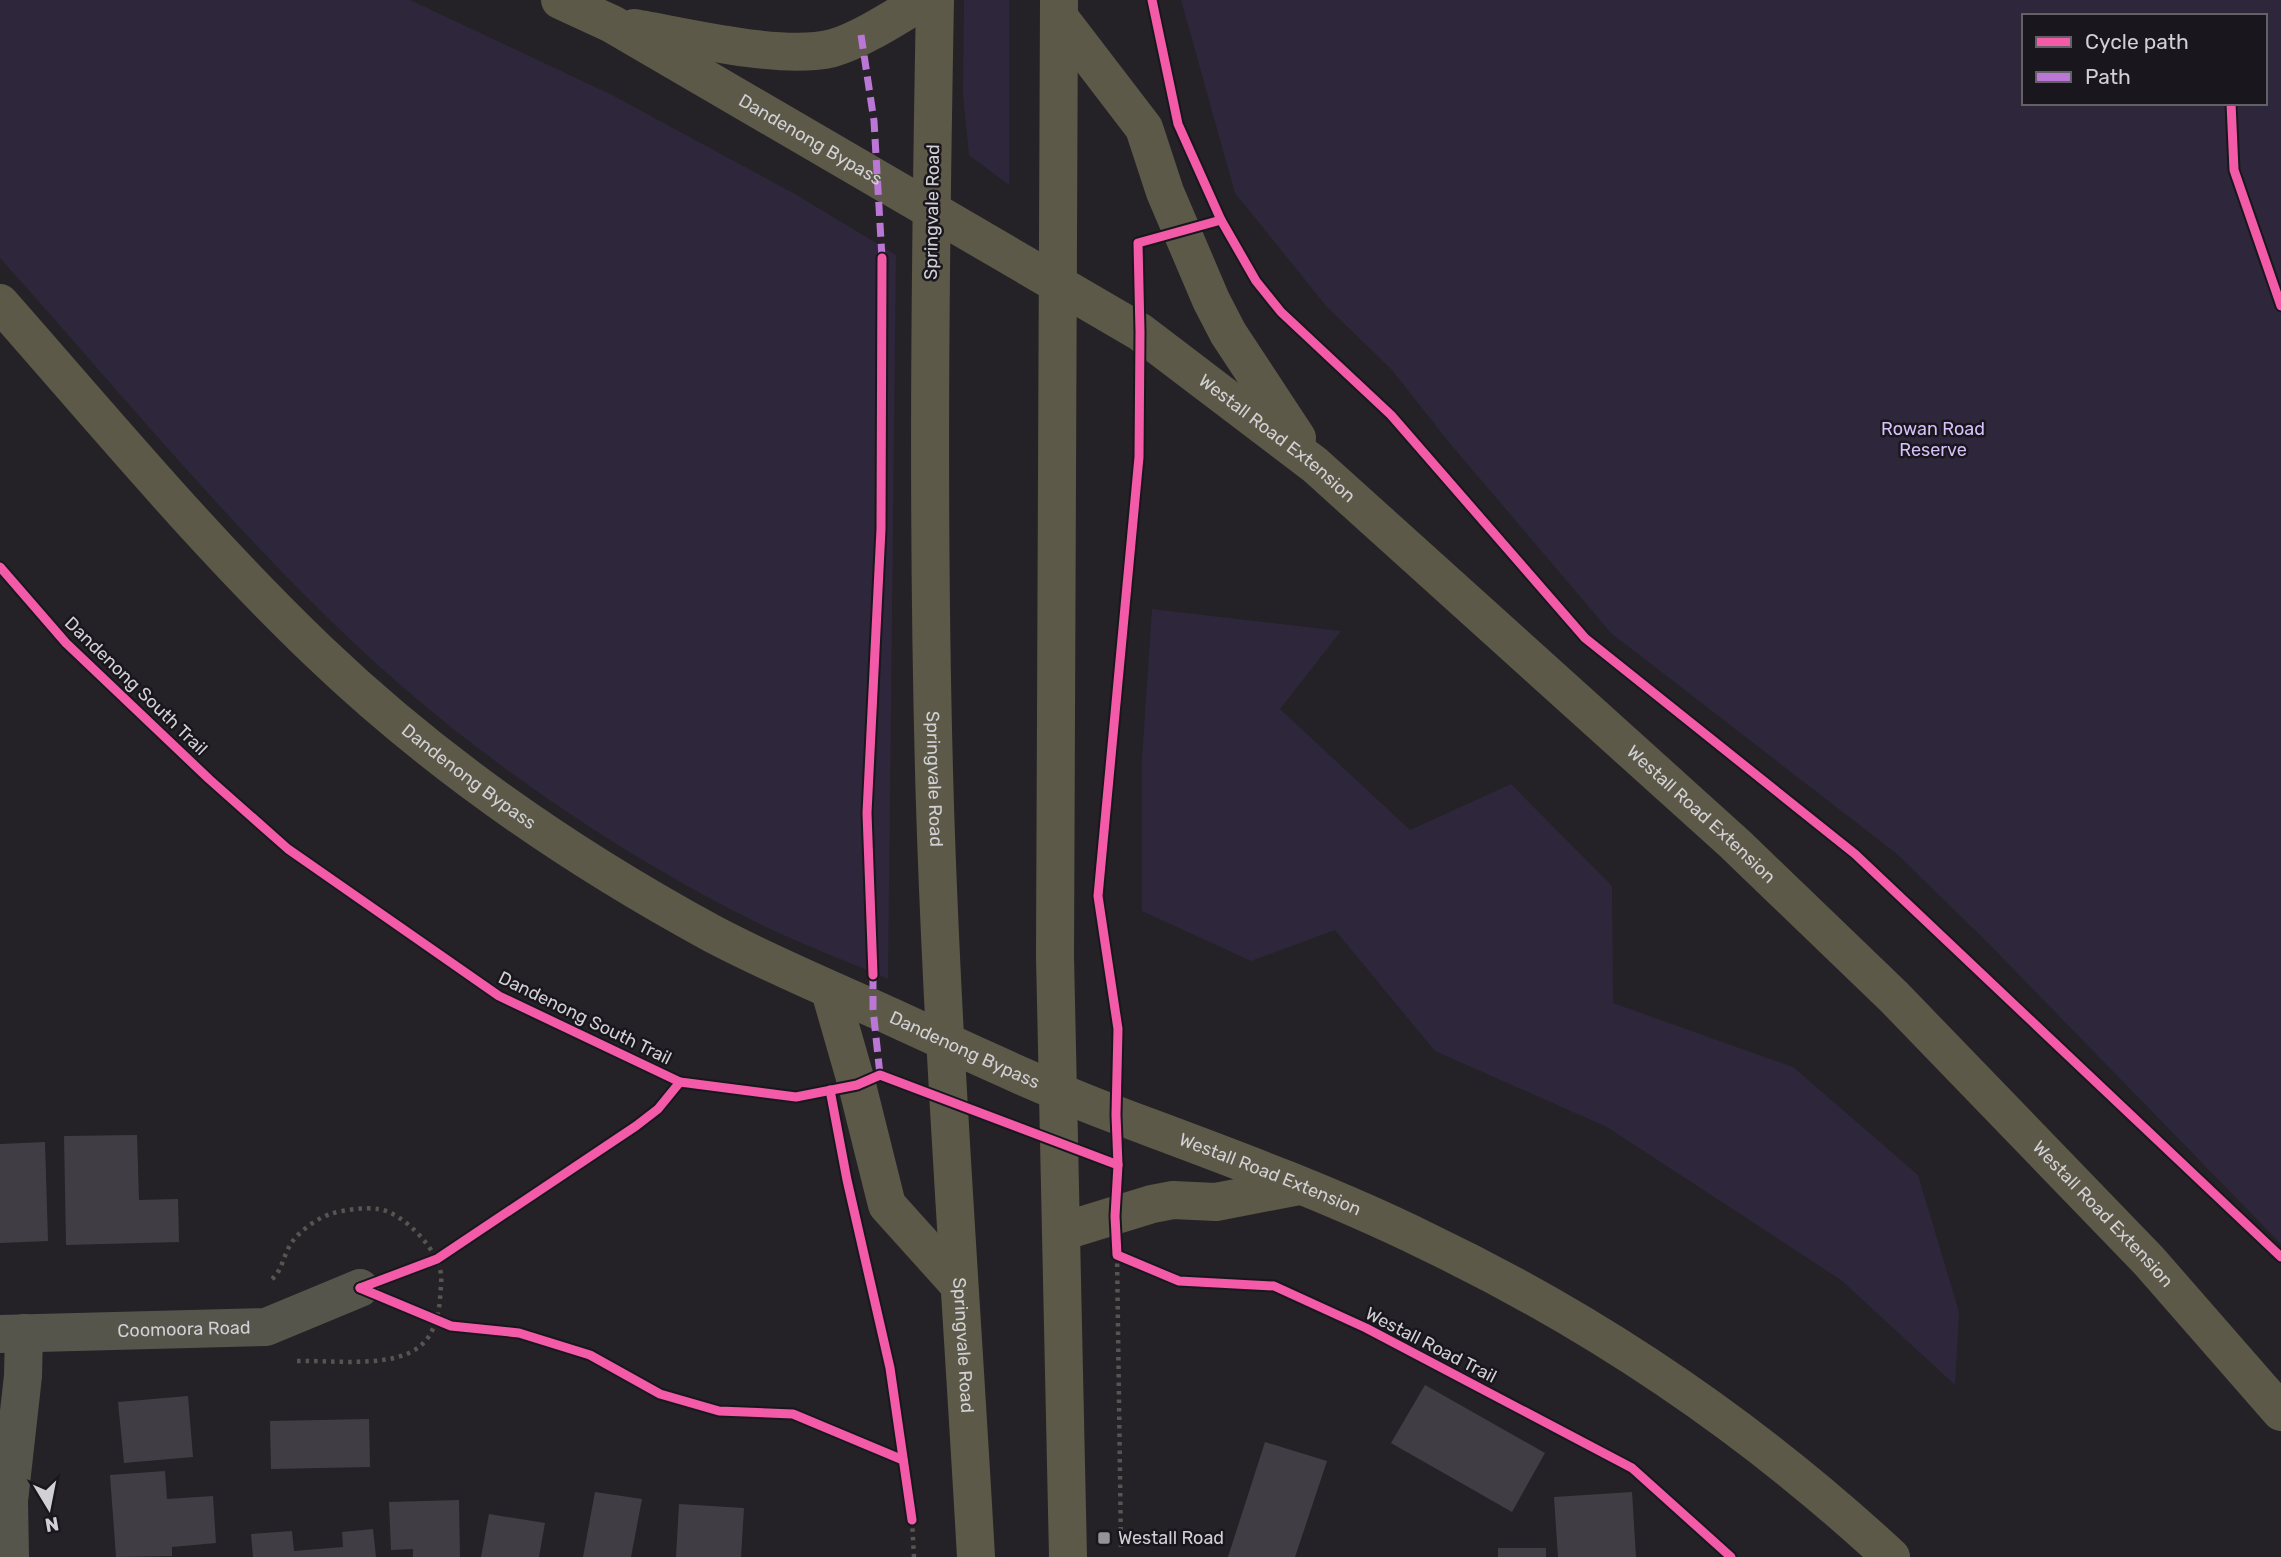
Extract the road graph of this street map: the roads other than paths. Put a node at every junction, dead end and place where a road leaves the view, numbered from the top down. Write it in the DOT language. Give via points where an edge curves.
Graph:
graph roads {
  1 [pos="560,0"];
  2 [pos="925,0"];
  3 [pos="934,0"];
  4 [pos="1059,8"];
  5 [pos="612,24"];
  6 [pos="931,211"];
  7 [pos="1059,287"];
  8 [pos="0,303"];
  9 [pos="1315,465"];
  10 [pos="830,991"];
  11 [pos="944,1041"];
  12 [pos="1058,1091"];
  13 [pos="1300,1186"];
  14 [pos="1061,1232"];
  15 [pos="959,1285"];
  16 [pos="360,1288"];
  17 [pos="12,1333"];
  18 [pos="2281,1412"];
  19 [pos="0,1441"];
  20 [pos="9,1501"];
  21 [pos="10,1557"];
  22 [pos="976,1557"];
  23 [pos="1068,1557"];
  24 [pos="1891,1557"];
  1 -- 5 [label="highway, Dandenong Bypass"];
  2 -- 5 [label="highway" via="834,47 801,52"];
  3 -- 6 [label="highway, Springvale Road"];
  4 -- 7 [label="highway"];
  4 -- 9 [label="highway" via="1144,128 1165,192 1211,300"];
  5 -- 6 [label="highway, Dandenong Bypass"];
  6 -- 7 [label="highway, Dandenong Bypass"];
  6 -- 11 [label="highway, Springvale Road" via="929,539"];
  7 -- 9 [label="highway, Westall Road Extension" via="1140,332"];
  7 -- 12 [label="highway"];
  8 -- 10 [label="highway, Dandenong Bypass" via="243,577 402,725 503,802 611,874 718,936"];
  9 -- 18 [label="highway, Westall Road Extension" via="1735,844 1894,997 2150,1261"];
  10 -- 11 [label="highway, Dandenong Bypass"];
  10 -- 15 [label="highway" via="887,1205"];
  11 -- 12 [label="highway, Dandenong Bypass"];
  11 -- 15 [label="highway, Springvale Road"];
  12 -- 13 [label="highway, Westall Road Extension"];
  12 -- 14 [label="highway"];
  13 -- 14 [label="highway" via="1216,1202 1173,1200"];
  13 -- 24 [label="highway, Westall Road Extension" via="1458,1257 1649,1366 1763,1446"];
  14 -- 23 [label="highway"];
  15 -- 22 [label="highway, Springvale Road"];
  16 -- 17 [label="street, Coomoora Road" via="266,1327"];
  17 -- 20 [label="street" via="23,1376"];
  19 -- 20 [label="street"];
  20 -- 21 [label="street"];
}
